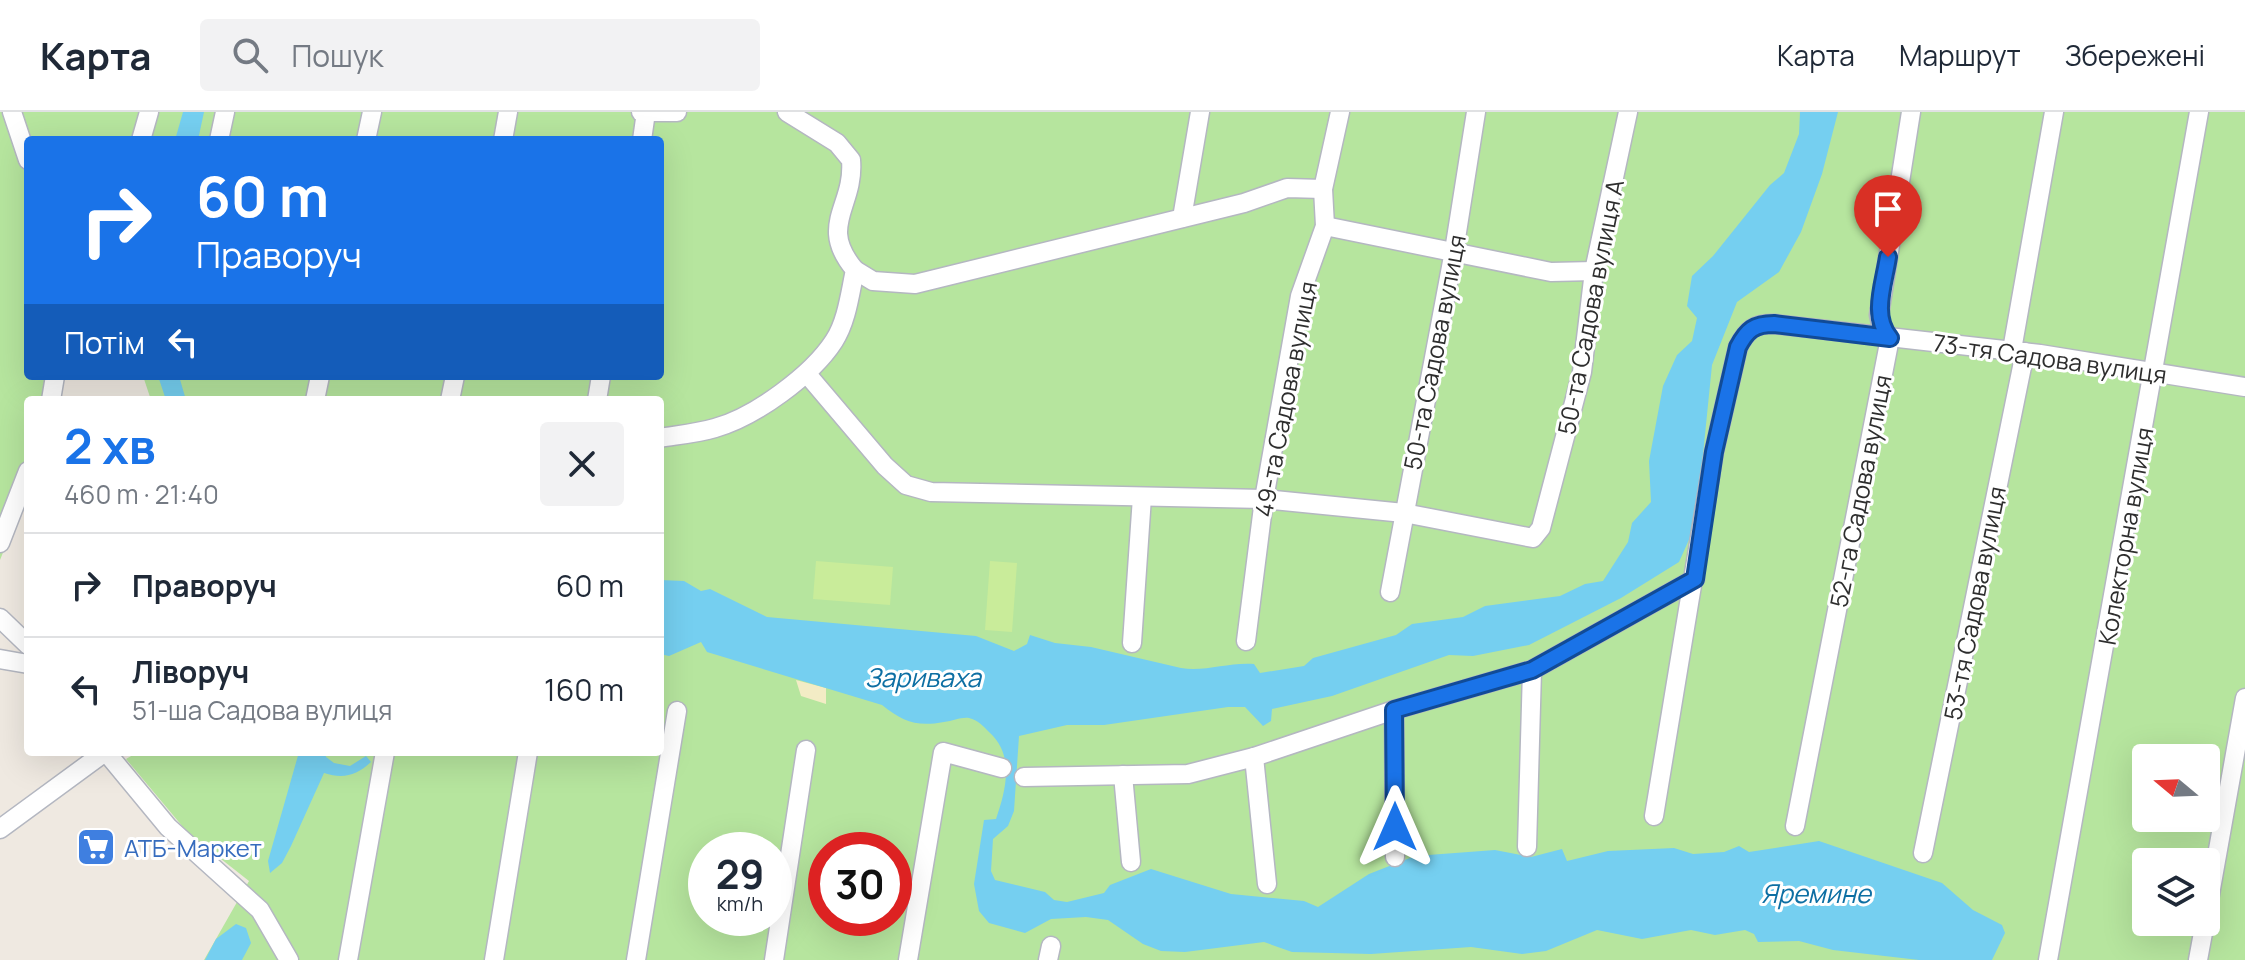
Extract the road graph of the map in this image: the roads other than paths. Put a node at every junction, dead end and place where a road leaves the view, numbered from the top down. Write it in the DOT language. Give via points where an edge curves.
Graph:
graph roads {
  1 [pos="12,112"];
  2 [pos="149,112"];
  3 [pos="225,112"];
  4 [pos="372,112"];
  5 [pos="508,112"];
  6 [pos="644,112"];
  7 [pos="677,112"];
  8 [pos="1200,112"];
  9 [pos="1340,112"];
  10 [pos="1476,112"];
  11 [pos="1628,112"];
  12 [pos="1911,112"];
  13 [pos="2054,112"];
  14 [pos="2199,112"];
  15 [pos="801,115"];
  16 [pos="142,136"];
  17 [pos="220,136"];
  18 [pos="367,136"];
  19 [pos="504,136"];
  20 [pos="642,136"];
  21 [pos="24,148"];
  22 [pos="1323,189"];
  23 [pos="1182,218"];
  24 [pos="1325,226"];
  25 [pos="1454,251"];
  26 [pos="855,270"];
  27 [pos="1594,271"];
  28 [pos="1890,338"];
  29 [pos="2018,351"];
  30 [pos="2155,371"];
  31 [pos="807,374"];
  32 [pos="2245,387"];
  33 [pos="664,437"];
  34 [pos="24,481"];
  35 [pos="1142,497"];
  36 [pos="1264,499"];
  37 [pos="1404,513"];
  38 [pos="0,543"];
  39 [pos="1695,579"];
  40 [pos="1390,592"];
  41 [pos="0,618"];
  42 [pos="24,641"];
  43 [pos="1246,641"];
  44 [pos="1132,643"];
  45 [pos="0,659"];
  46 [pos="24,663"];
  47 [pos="1532,670"];
  48 [pos="2245,698"];
  49 [pos="1394,710"];
  50 [pos="677,711"];
  51 [pos="806,750"];
  52 [pos="100,756"];
  53 [pos="109,756"];
  54 [pos="384,756"];
  55 [pos="527,756"];
  56 [pos="1254,757"];
  57 [pos="1002,768"];
  58 [pos="1123,775"];
  59 [pos="1024,777"];
  60 [pos="1654,816"];
  61 [pos="1795,826"];
  62 [pos="0,829"];
  63 [pos="1527,847"];
  64 [pos="2219,848"];
  65 [pos="1923,853"];
  66 [pos="1395,857"];
  67 [pos="1131,862"];
  68 [pos="1267,884"];
  69 [pos="2203,936"];
  70 [pos="289,960"];
  71 [pos="348,960"];
  72 [pos="494,960"];
  73 [pos="636,960"];
  74 [pos="774,960"];
  75 [pos="908,960"];
  76 [pos="2048,960"];
  77 [pos="2198,960"];
  1 -- 21 [label="street"];
  2 -- 16 [label="street"];
  3 -- 17 [label="street"];
  4 -- 18 [label="street"];
  5 -- 19 [label="street"];
  6 -- 7 [label="street"];
  6 -- 20 [label="street"];
  8 -- 23 [label="street"];
  9 -- 22 [label="street, 49-та Садова вулиця"];
  10 -- 25 [label="street, 50-та Садова вулиця"];
  11 -- 27 [label="street, 50-та Садова вулиця А"];
  12 -- 28 [label="street, 52-га Садова вулиця" via="1879,315"];
  13 -- 29 [label="street, 53-тя Садова вулиця"];
  14 -- 30 [label="street, Колекторна вулиця"];
  15 -- 26 [label="street" via="851,160 836,238"];
  22 -- 23 [label="street" via="1287,188"];
  22 -- 24 [label="street, 49-та Садова вулиця"];
  23 -- 26 [label="street" via="915,284 873,281"];
  24 -- 25 [label="street"];
  24 -- 36 [label="street, 49-та Садова вулиця" via="1300,296"];
  25 -- 27 [label="street" via="1551,272"];
  25 -- 37 [label="street, 50-та Садова вулиця"];
  26 -- 31 [label="street" via="835,340"];
  27 -- 37 [label="street, 50-та Садова вулиця А" via="1582,372 1541,528 1533,538"];
  28 -- 29 [label="street, 73-тя Садова вулиця"];
  28 -- 39 [label="street, 73-тя Садова вулиця" via="1758,324 1746,332 1714,452"];
  28 -- 61 [label="street, 52-га Садова вулиця"];
  29 -- 30 [label="street, 73-тя Садова вулиця"];
  29 -- 65 [label="street, 53-тя Садова вулиця"];
  30 -- 32 [label="street, 73-тя Садова вулиця"];
  30 -- 76 [label="street, Колекторна вулиця"];
  31 -- 33 [label="street" via="733,421"];
  31 -- 35 [label="street" via="859,439 906,485 931,492"];
  34 -- 38 [label="street"];
  35 -- 36 [label="street"];
  35 -- 44 [label="street"];
  36 -- 37 [label="street"];
  36 -- 43 [label="street, 49-та Садова вулиця"];
  37 -- 40 [label="street, 50-та Садова вулиця"];
  39 -- 47 [label="street"];
  39 -- 60 [label="street"];
  41 -- 42 [label="street"];
  45 -- 46 [label="street"];
  47 -- 49 [label="street"];
  47 -- 63 [label="street"];
  48 -- 64 [label="street"];
  49 -- 56 [label="street"];
  49 -- 66 [label="street"];
  50 -- 73 [label="street"];
  51 -- 74 [label="street"];
  52 -- 62 [label="street"];
  53 -- 70 [label="street" via="168,827 260,910"];
  54 -- 71 [label="street"];
  55 -- 72 [label="street"];
  56 -- 58 [label="street" via="1188,774"];
  56 -- 68 [label="street"];
  57 -- 75 [label="street" via="943,752"];
  58 -- 59 [label="street"];
  58 -- 67 [label="street"];
  69 -- 77 [label="street"];
}
